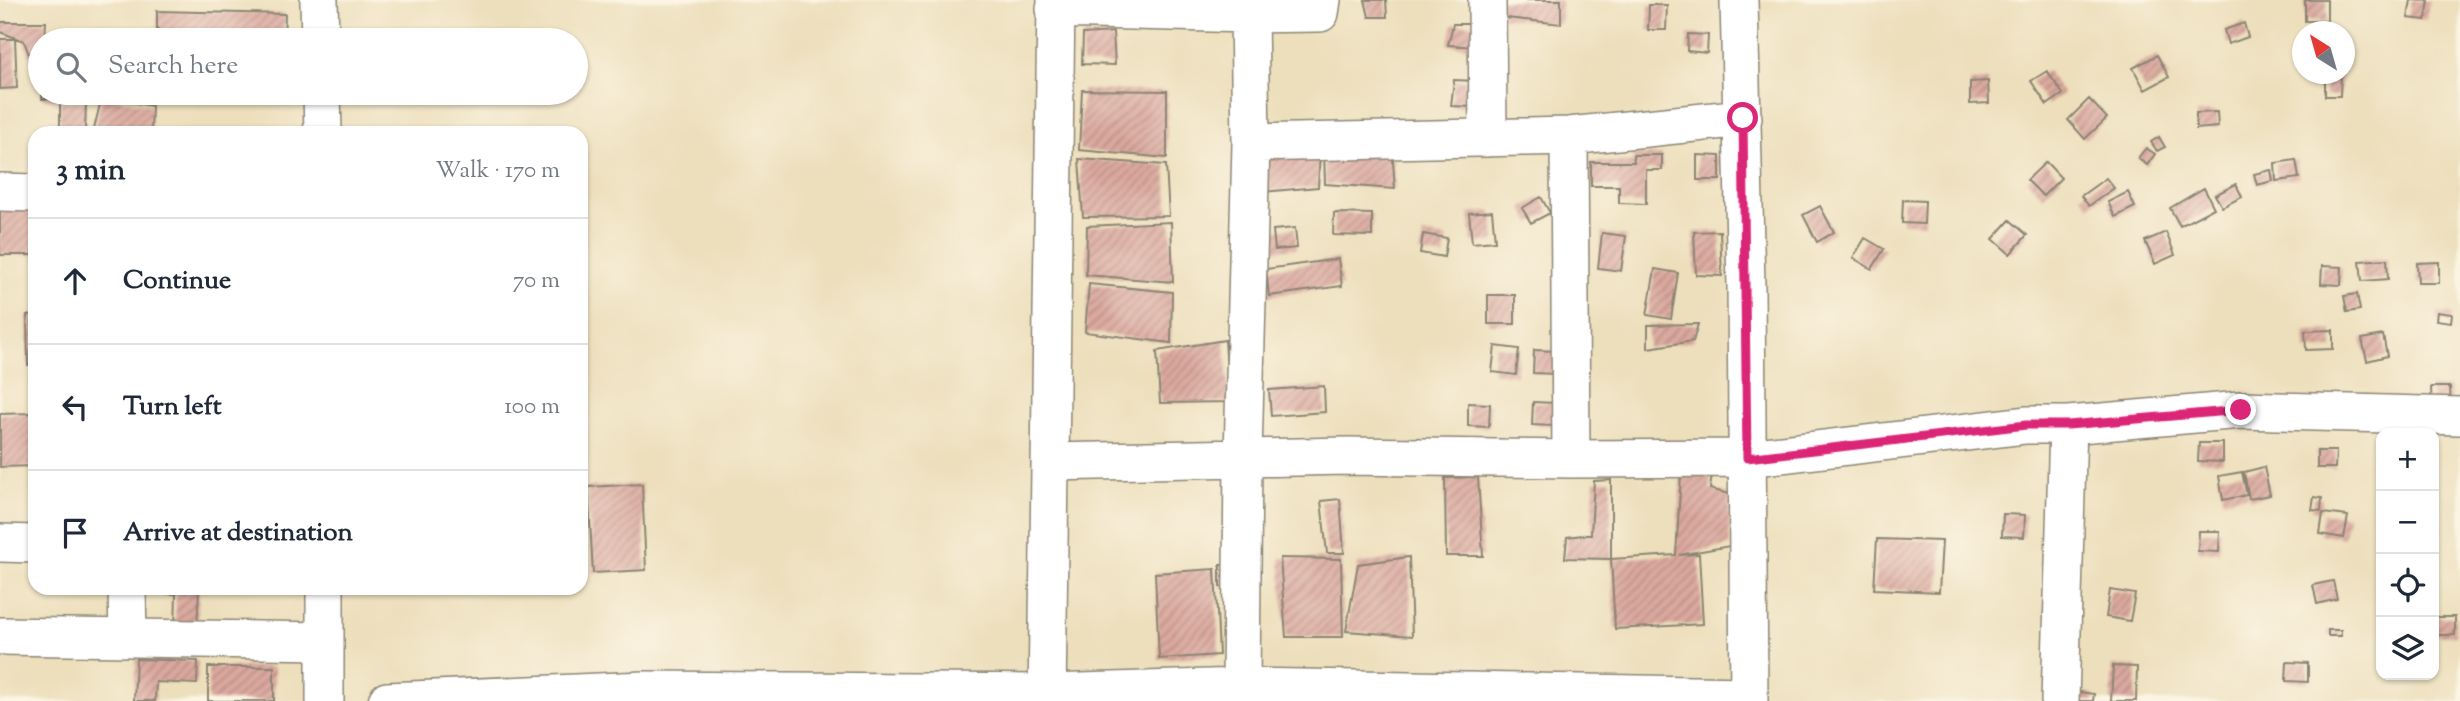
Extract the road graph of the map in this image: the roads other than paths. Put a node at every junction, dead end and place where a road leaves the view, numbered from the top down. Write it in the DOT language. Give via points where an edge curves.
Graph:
graph roads {
  1 [pos="318,0"];
  2 [pos="1322,0"];
  3 [pos="1488,0"];
  4 [pos="1739,0"];
  5 [pos="1056,4"];
  6 [pos="1249,14"];
  7 [pos="319,28"];
  8 [pos="322,105"];
  9 [pos="1743,118"];
  10 [pos="323,126"];
  11 [pos="1569,136"];
  12 [pos="1488,138"];
  13 [pos="1251,143"];
  14 [pos="0,192"];
  15 [pos="28,193"];
  16 [pos="2460,416"];
  17 [pos="2068,425"];
  18 [pos="1243,457"];
  19 [pos="1747,458"];
  20 [pos="1571,459"];
  21 [pos="1050,462"];
  22 [pos="0,543"];
  23 [pos="28,544"];
  24 [pos="127,595"];
  25 [pos="325,595"];
  26 [pos="0,636"];
  27 [pos="128,638"];
  28 [pos="325,641"];
  29 [pos="1241,687"];
  30 [pos="826,696"];
  31 [pos="1047,697"];
  32 [pos="519,698"];
  33 [pos="1749,698"];
  34 [pos="326,701"];
  35 [pos="387,701"];
  36 [pos="2060,701"];
  1 -- 7 [label="street"];
  2 -- 6 [label="street" via="1320,13"];
  3 -- 12 [label="street"];
  4 -- 9 [label="street"];
  5 -- 6 [label="street"];
  5 -- 21 [label="street"];
  6 -- 13 [label="street"];
  8 -- 10 [label="street"];
  9 -- 11 [label="street"];
  9 -- 19 [label="street"];
  11 -- 12 [label="street"];
  11 -- 20 [label="street"];
  12 -- 13 [label="street"];
  13 -- 18 [label="street"];
  14 -- 15 [label="street"];
  16 -- 17 [label="street" via="2241,410"];
  17 -- 19 [label="street" via="2026,425"];
  17 -- 36 [label="street"];
  18 -- 20 [label="street"];
  18 -- 21 [label="street"];
  18 -- 29 [label="street"];
  19 -- 20 [label="street"];
  19 -- 33 [label="street"];
  21 -- 31 [label="street"];
  22 -- 23 [label="street"];
  24 -- 27 [label="street"];
  25 -- 28 [label="street"];
  26 -- 27 [label="street"];
  27 -- 28 [label="street"];
  28 -- 34 [label="street"];
  29 -- 31 [label="street"];
  29 -- 33 [label="street"];
  30 -- 31 [label="street"];
  30 -- 32 [label="street" via="644,690"];
  32 -- 35 [label="street"];
}
